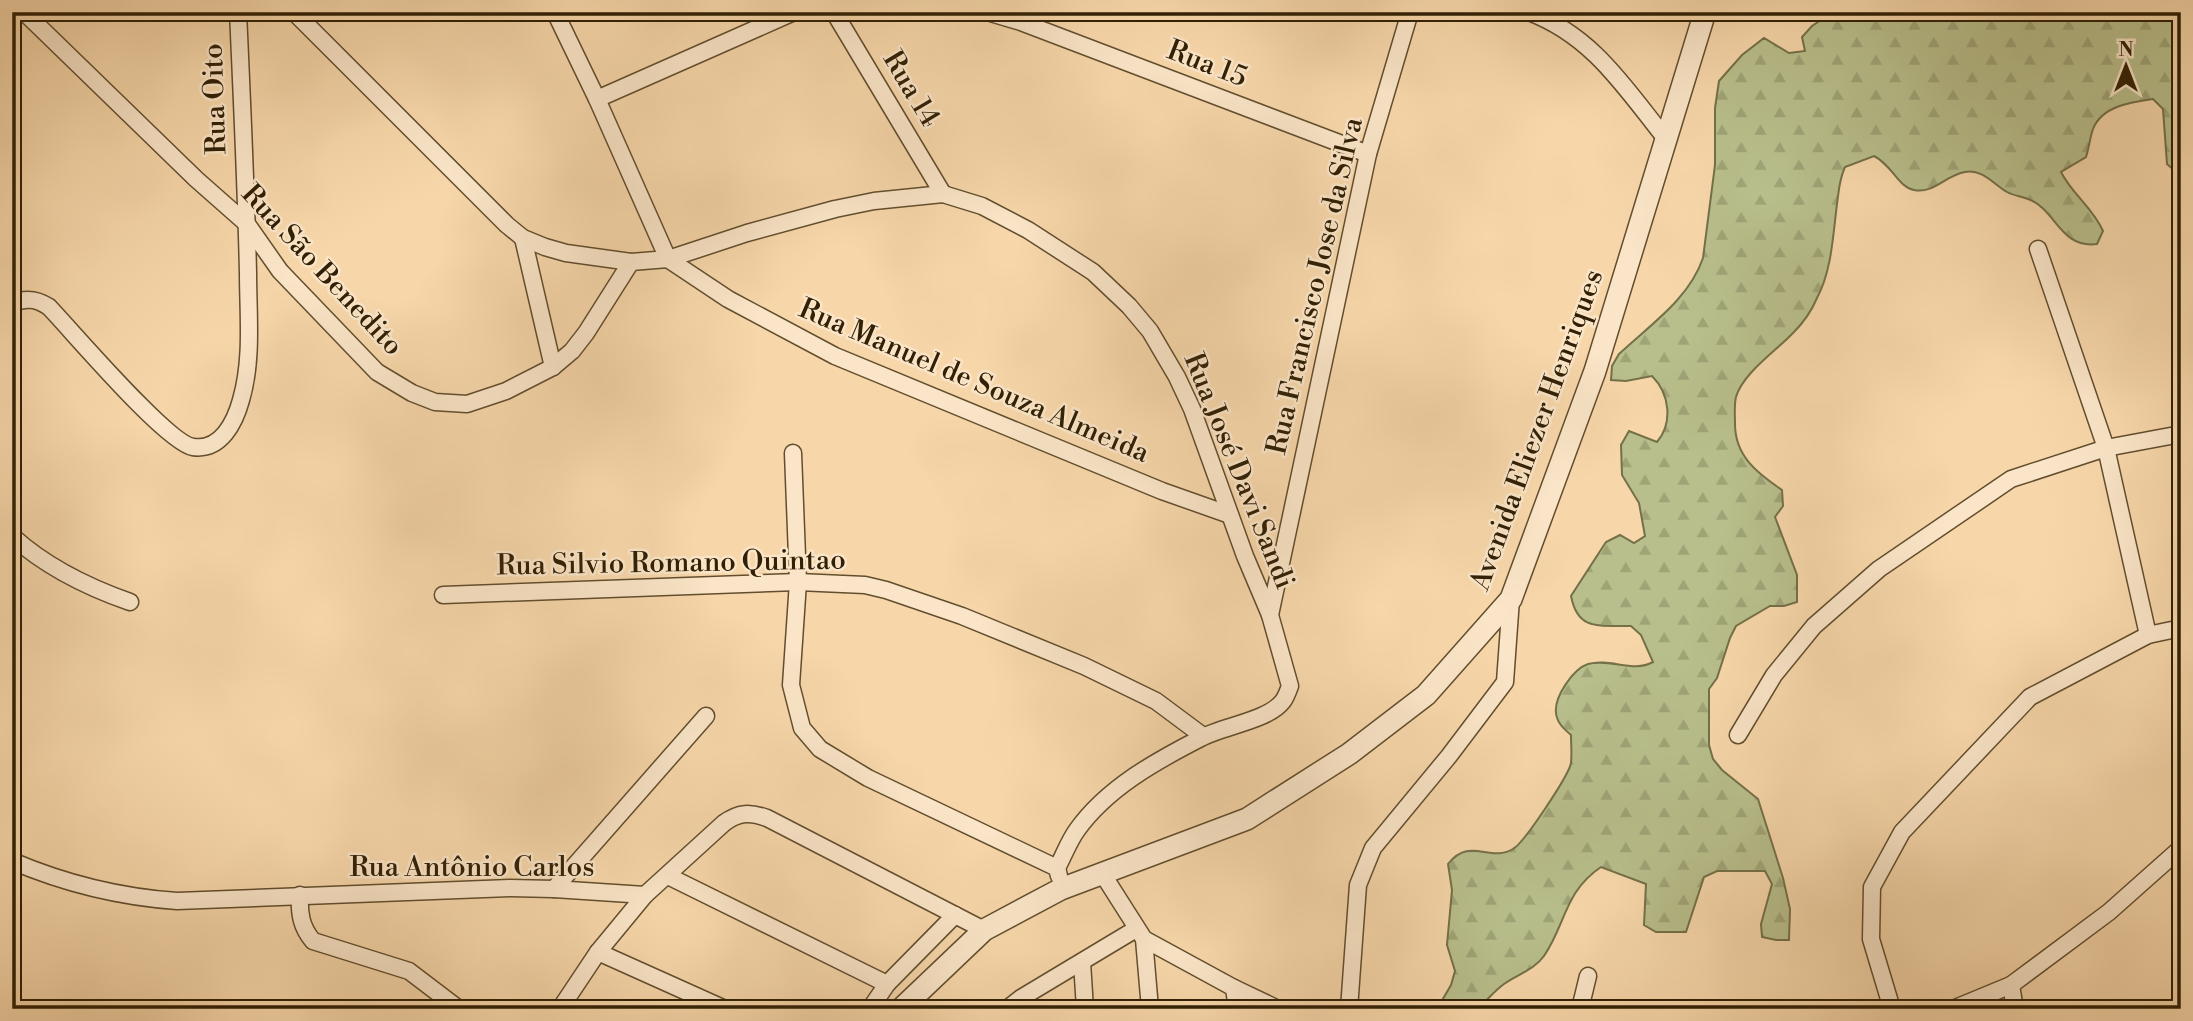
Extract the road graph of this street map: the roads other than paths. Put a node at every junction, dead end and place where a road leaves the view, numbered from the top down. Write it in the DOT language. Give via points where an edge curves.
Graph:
graph roads {
  1 [pos="24,12"];
  2 [pos="238,12"];
  3 [pos="295,12"];
  4 [pos="555,12"];
  5 [pos="794,12"];
  6 [pos="834,12"];
  7 [pos="987,12"];
  8 [pos="1410,12"];
  9 [pos="1529,12"];
  10 [pos="1705,12"];
  11 [pos="597,99"];
  12 [pos="1666,139"];
  13 [pos="1368,154"];
  14 [pos="943,194"];
  15 [pos="247,225"];
  16 [pos="523,238"];
  17 [pos="2038,249"];
  18 [pos="668,259"];
  19 [pos="631,262"];
  20 [pos="12,304"];
  21 [pos="553,367"];
  22 [pos="2181,434"];
  23 [pos="2106,449"];
  24 [pos="793,453"];
  25 [pos="1230,515"];
  26 [pos="12,536"];
  27 [pos="798,582"];
  28 [pos="443,595"];
  29 [pos="1511,599"];
  30 [pos="130,603"];
  31 [pos="1270,615"];
  32 [pos="2181,628"];
  33 [pos="2148,635"];
  34 [pos="706,716"];
  35 [pos="1738,735"];
  36 [pos="1203,736"];
  37 [pos="2181,848"];
  38 [pos="12,861"];
  39 [pos="1057,868"];
  40 [pos="1102,873"];
  41 [pos="667,876"];
  42 [pos="554,888"];
  43 [pos="1061,889"];
  44 [pos="300,895"];
  45 [pos="645,895"];
  46 [pos="955,915"];
  47 [pos="984,930"];
  48 [pos="1140,934"];
  49 [pos="598,952"];
  50 [pos="1082,962"];
  51 [pos="1588,976"];
  52 [pos="887,984"];
  53 [pos="2011,985"];
  54 [pos="1234,988"];
  55 [pos="459,1009"];
  56 [pos="560,1009"];
  57 [pos="725,1009"];
  58 [pos="870,1009"];
  59 [pos="901,1009"];
  60 [pos="1007,1009"];
  61 [pos="1085,1009"];
  62 [pos="1150,1009"];
  63 [pos="1237,1009"];
  64 [pos="1278,1009"];
  65 [pos="1349,1009"];
  66 [pos="1580,1009"];
  67 [pos="1892,1009"];
  68 [pos="1953,1009"];
  69 [pos="2015,1009"];
  1 -- 15 [label="street, Rua São Benedito"];
  2 -- 15 [label="street, Rua Oito"];
  3 -- 16 [label="street"];
  4 -- 11 [label="street"];
  5 -- 11 [label="street"];
  6 -- 14 [label="street, Rua 14"];
  7 -- 13 [label="street, Rua 15"];
  8 -- 13 [label="street, Rua Francisco Jose da Silva"];
  9 -- 12 [label="street" via="1550,20 1600,56"];
  10 -- 12 [label="street, Avenida Eliezer Henriques"];
  11 -- 18 [label="street"];
  12 -- 29 [label="street, Avenida Eliezer Henriques" via="1595,371"];
  13 -- 31 [label="street, Rua Francisco Jose da Silva"];
  14 -- 18 [label="street, Rua José Davi Sandi" via="835,209"];
  14 -- 25 [label="street, Rua José Davi Sandi" via="982,206 1028,230 1093,272 1129,306 1150,331 1187,398"];
  15 -- 20 [label="street, Rua Oito" via="249,349 242,398 227,432 203,447 181,443 144,410 50,307 29,299"];
  15 -- 21 [label="street, Rua São Benedito" via="280,271 353,348 377,372 412,393 435,402 467,404"];
  16 -- 19 [label="street, Rua José Davi Sandi" via="566,253"];
  16 -- 21 [label="street"];
  17 -- 23 [label="street"];
  18 -- 19 [label="street, Rua José Davi Sandi"];
  18 -- 25 [label="street, Rua Manuel de Souza Almeida" via="728,299 835,356 1161,491"];
  19 -- 21 [label="street, Rua São Benedito" via="586,333"];
  22 -- 23 [label="street"];
  23 -- 33 [label="street"];
  23 -- 35 [label="street" via="2011,479 1879,569 1814,626 1774,675"];
  24 -- 27 [label="street"];
  25 -- 31 [label="street, Rua José Davi Sandi"];
  26 -- 30 [label="street" via="75,580"];
  27 -- 28 [label="street, Rua Silvio Romano Quintao"];
  27 -- 36 [label="street, Rua Silvio Romano Quintao" via="865,585 962,616 1156,701"];
  27 -- 39 [label="street" via="791,685 802,727 820,749 868,778"];
  29 -- 40 [label="street, Avenida Eliezer Henriques" via="1426,695 1349,754 1247,819"];
  29 -- 65 [label="street" via="1505,682 1373,848 1358,885"];
  31 -- 36 [label="street, Rua José Davi Sandi" via="1290,686 1282,703"];
  32 -- 33 [label="street"];
  33 -- 67 [label="street" via="2030,697 1902,832 1872,887 1871,939"];
  34 -- 42 [label="street"];
  36 -- 39 [label="street" via="1139,772 1105,799 1076,832"];
  37 -- 53 [label="street" via="2109,912"];
  38 -- 44 [label="street, Rua Antônio Carlos" via="72,884 138,899"];
  39 -- 43 [label="street"];
  40 -- 43 [label="street, Avenida Eliezer Henriques"];
  40 -- 48 [label="street"];
  41 -- 45 [label="street"];
  41 -- 46 [label="street" via="724,823 746,813 766,818"];
  41 -- 52 [label="street"];
  42 -- 44 [label="street, Rua Antônio Carlos"];
  42 -- 45 [label="street, Rua Antônio Carlos"];
  43 -- 47 [label="street, Avenida Eliezer Henriques"];
  44 -- 55 [label="street" via="301,921 313,941 409,971"];
  45 -- 49 [label="street"];
  46 -- 47 [label="street"];
  46 -- 52 [label="street"];
  47 -- 59 [label="street, Avenida Eliezer Henriques"];
  48 -- 50 [label="street"];
  48 -- 54 [label="street"];
  48 -- 62 [label="street"];
  49 -- 56 [label="street"];
  49 -- 57 [label="street"];
  50 -- 60 [label="street"];
  50 -- 61 [label="street"];
  51 -- 66 [label="street"];
  52 -- 58 [label="street"];
  53 -- 68 [label="street"];
  53 -- 69 [label="street"];
  54 -- 63 [label="street"];
  54 -- 64 [label="street"];
}
